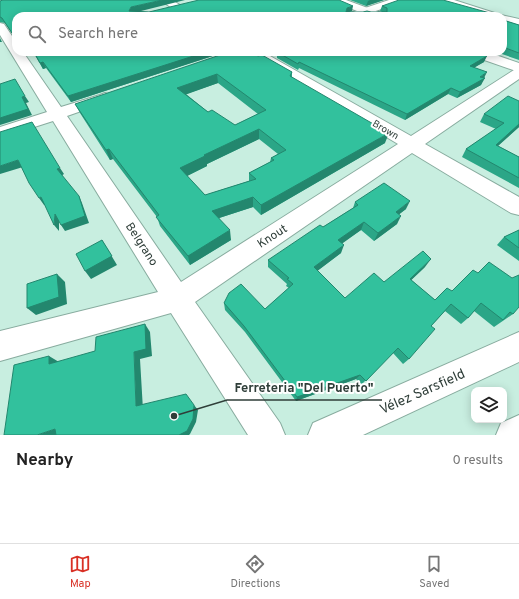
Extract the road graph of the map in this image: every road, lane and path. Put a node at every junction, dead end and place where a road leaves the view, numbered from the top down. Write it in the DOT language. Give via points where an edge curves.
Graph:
graph roads {
  1 [pos="165,0"];
  2 [pos="337,0"];
  3 [pos="399,0"];
  4 [pos="444,0"];
  5 [pos="190,3"];
  6 [pos="176,7"];
  7 [pos="161,10"];
  8 [pos="366,11"];
  9 [pos="185,12"];
  10 [pos="363,12"];
  11 [pos="483,12"];
  12 [pos="507,19"];
  13 [pos="519,23"];
  14 [pos="0,26"];
  15 [pos="12,44"];
  16 [pos="12,49"];
  17 [pos="0,50"];
  18 [pos="20,56"];
  19 [pos="261,56"];
  20 [pos="486,56"];
  21 [pos="519,68"];
  22 [pos="519,73"];
  23 [pos="116,94"];
  24 [pos="57,114"];
  25 [pos="0,133"];
  26 [pos="411,144"];
  27 [pos="519,207"];
  28 [pos="177,299"];
  29 [pos="0,346"];
  30 [pos="519,347"];
  31 [pos="519,432"];
  32 [pos="268,435"];
  33 [pos="325,435"];
  34 [pos="513,435"];
  1 -- 6 [label="street"];
  2 -- 8 [label="street"];
  3 -- 8 [label="street"];
  4 -- 11 [label="street"];
  5 -- 6 [label="street"];
  6 -- 7 [label="street"];
  6 -- 9 [label="street"];
  8 -- 10 [label="street"];
  12 -- 13 [label="street"];
  14 -- 15 [label="street, Belgrano"];
  16 -- 17 [label="street"];
  18 -- 24 [label="street, Belgrano"];
  19 -- 26 [label="street, Brown"];
  20 -- 21 [label="street"];
  22 -- 26 [label="street, Knout"];
  23 -- 24 [label="street"];
  24 -- 25 [label="street"];
  24 -- 28 [label="street, Belgrano"];
  26 -- 27 [label="street, Brown"];
  26 -- 28 [label="street, Knout"];
  28 -- 29 [label="street, Knout"];
  28 -- 32 [label="street, Belgrano"];
  30 -- 33 [label="street, Vélez Sarsfield"];
  31 -- 34 [label="street"];
}
